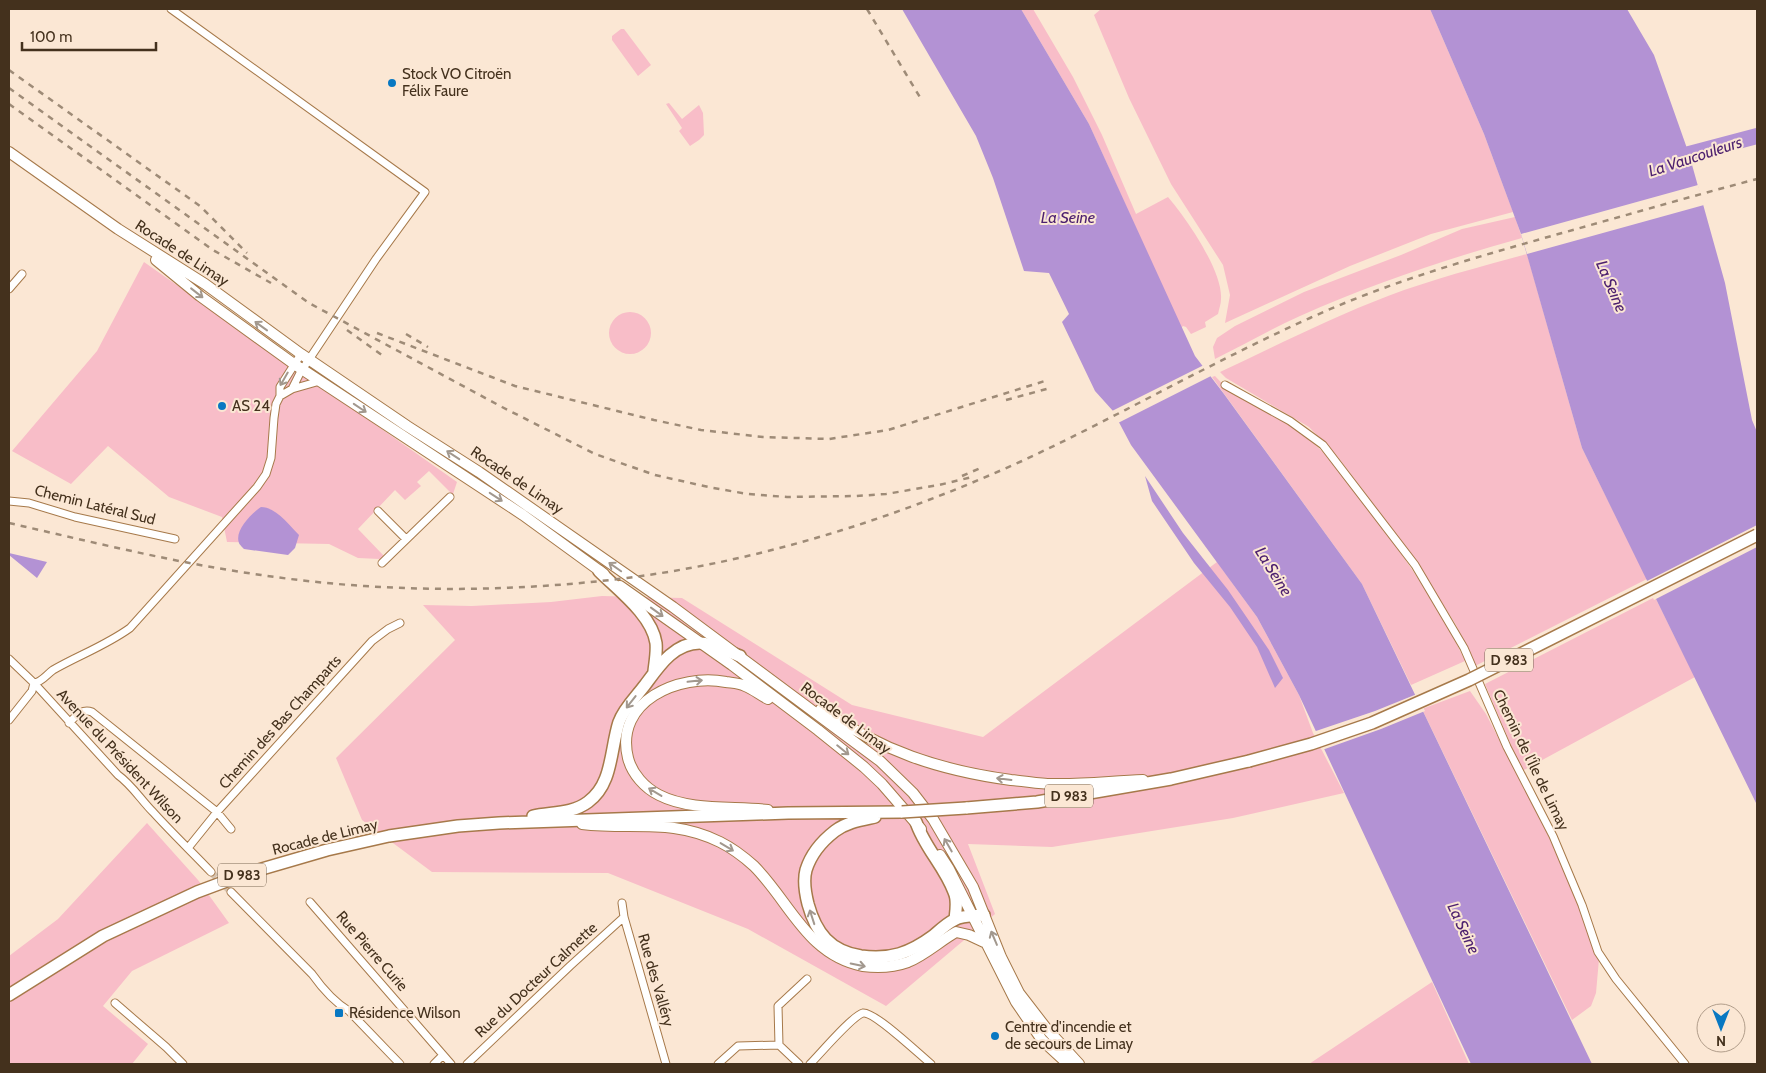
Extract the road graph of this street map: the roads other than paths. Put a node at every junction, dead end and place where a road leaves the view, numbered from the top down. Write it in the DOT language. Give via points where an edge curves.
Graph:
graph roads {
  1 [pos="171,9"];
  2 [pos="9,152"];
  3 [pos="118,229"];
  4 [pos="22,274"];
  5 [pos="9,289"];
  6 [pos="305,357"];
  7 [pos="298,367"];
  8 [pos="320,381"];
  9 [pos="1225,385"];
  10 [pos="292,389"];
  11 [pos="280,396"];
  12 [pos="450,497"];
  13 [pos="9,501"];
  14 [pos="378,511"];
  15 [pos="1757,535"];
  16 [pos="175,539"];
  17 [pos="406,539"];
  18 [pos="382,563"];
  19 [pos="599,570"];
  20 [pos="400,623"];
  21 [pos="700,643"];
  22 [pos="740,656"];
  23 [pos="9,659"];
  24 [pos="654,671"];
  25 [pos="767,676"];
  26 [pos="34,683"];
  27 [pos="9,720"];
  28 [pos="69,723"];
  29 [pos="818,730"];
  30 [pos="1171,779"];
  31 [pos="217,812"];
  32 [pos="899,812"];
  33 [pos="788,813"];
  34 [pos="563,821"];
  35 [pos="916,822"];
  36 [pos="498,823"];
  37 [pos="231,829"];
  38 [pos="188,848"];
  39 [pos="212,872"];
  40 [pos="231,892"];
  41 [pos="310,902"];
  42 [pos="622,903"];
  43 [pos="978,915"];
  44 [pos="624,917"];
  45 [pos="955,919"];
  46 [pos="956,932"];
  47 [pos="984,942"];
  48 [pos="807,979"];
  49 [pos="9,995"];
  50 [pos="116,1003"];
  51 [pos="779,1045"];
  52 [pos="443,1055"];
  53 [pos="183,1064"];
  54 [pos="400,1064"];
  55 [pos="434,1064"];
  56 [pos="451,1064"];
  57 [pos="467,1064"];
  58 [pos="666,1064"];
  59 [pos="718,1064"];
  60 [pos="799,1064"];
  61 [pos="810,1064"];
  62 [pos="931,1064"];
  63 [pos="1068,1064"];
  64 [pos="1078,1064"];
  65 [pos="1685,1064"];
  1 -- 6 [label="street" via="425,192"];
  2 -- 3 [label="main road"];
  6 -- 3 [label="main road, Rocade de Limay, one-way" via="205,284"];
  3 -- 7 [label="main road, Rocade de Limay, one-way" via="200,296"];
  4 -- 5 [label="street"];
  6 -- 7 [label="street"];
  22 -- 6 [label="main road, Rocade de Limay, one-way" via="479,472"];
  7 -- 8 [label="main road, Rocade de Limay"];
  7 -- 10 [label="street"];
  7 -- 11 [label="street, one-way" via="280,387"];
  8 -- 10 [label="street"];
  8 -- 19 [label="main road, Rocade de Limay, one-way" via="524,515"];
  9 -- 65 [label="street, Chemin de l'Île de Limay" via="1290,421 1323,445 1415,565 1464,648 1507,747 1554,836 1598,952"];
  10 -- 11 [label="street"];
  11 -- 26 [label="street" via="274,418 272,458 257,487 130,628"];
  12 -- 17 [label="street"];
  13 -- 16 [label="street, Chemin Latéral Sud" via="29,503 75,517"];
  14 -- 17 [label="street"];
  15 -- 30 [label="main road, D 983, bridge" via="1461,684 1372,722 1311,744"];
  17 -- 18 [label="street"];
  19 -- 21 [label="main road, Rocade de Limay, one-way"];
  19 -- 24 [label="main road" via="651,627 656,644"];
  20 -- 31 [label="street, Chemin des Bas Champarts" via="372,641"];
  21 -- 22 [label="main road"];
  21 -- 24 [label="main road" via="675,651"];
  21 -- 29 [label="main road, Rocade de Limay"];
  22 -- 25 [label="main road, Rocade de Limay"];
  23 -- 26 [label="street, Avenue du Président Wilson"];
  24 -- 36 [label="main road, one-way" via="624,712 606,779 588,803 570,811"];
  30 -- 25 [label="main road, one-way" via="1053,784 973,775 876,742"];
  43 -- 25 [label="main road, Rocade de Limay, one-way" via="973,887 913,792 880,761"];
  26 -- 27 [label="street" via="32,691"];
  26 -- 28 [label="street, Avenue du Président Wilson"];
  28 -- 31 [label="street" via="82,711 92,712"];
  28 -- 38 [label="street, Avenue du Président Wilson"];
  33 -- 29 [label="main road, one-way" via="745,807 701,806 659,795 634,773 626,739 629,724 639,708 657,693 684,682 717,680 744,685"];
  29 -- 35 [label="main road, Rocade de Limay, one-way" via="870,772"];
  30 -- 32 [label="main road, D 983, bridge" via="1037,802"];
  31 -- 37 [label="street"];
  31 -- 38 [label="street, Chemin des Bas Champarts"];
  32 -- 33 [label="main road, D 983"];
  45 -- 32 [label="main road, one-way" via="921,945 902,954 883,957 842,951 822,936 815,925 804,883 812,855 826,838 849,823"];
  33 -- 34 [label="main road, D 983"];
  34 -- 36 [label="main road, D 983"];
  34 -- 46 [label="main road, one-way" via="604,827 682,828 719,842 754,867 824,949 853,964 870,967 909,962"];
  35 -- 43 [label="main road, Rocade de Limay"];
  35 -- 45 [label="main road" via="955,893"];
  36 -- 49 [label="main road, Rocade de Limay / D 983" via="389,836 248,873 197,892 102,936"];
  38 -- 39 [label="street, Avenue du Président Wilson"];
  40 -- 54 [label="street" via="339,1006 349,1012"];
  41 -- 52 [label="street, Rue Pierre Curie"];
  42 -- 44 [label="street, Rue des Valléry"];
  43 -- 45 [label="main road"];
  43 -- 46 [label="main road"];
  43 -- 47 [label="main road, Rocade de Limay"];
  64 -- 43 [label="main road, Rocade de Limay, one-way" via="1019,993"];
  44 -- 57 [label="street, Rue du Docteur Calmette"];
  44 -- 58 [label="street, Rue des Valléry"];
  46 -- 47 [label="main road"];
  47 -- 63 [label="main road, Rocade de Limay" via="1016,1002 1042,1040"];
  48 -- 51 [label="street" via="778,1006"];
  50 -- 53 [label="street"];
  51 -- 59 [label="street" via="738,1046"];
  51 -- 60 [label="street"];
  52 -- 55 [label="street"];
  52 -- 56 [label="street, Rue Pierre Curie"];
  61 -- 62 [label="street" via="864,1013 874,1016"];
}
